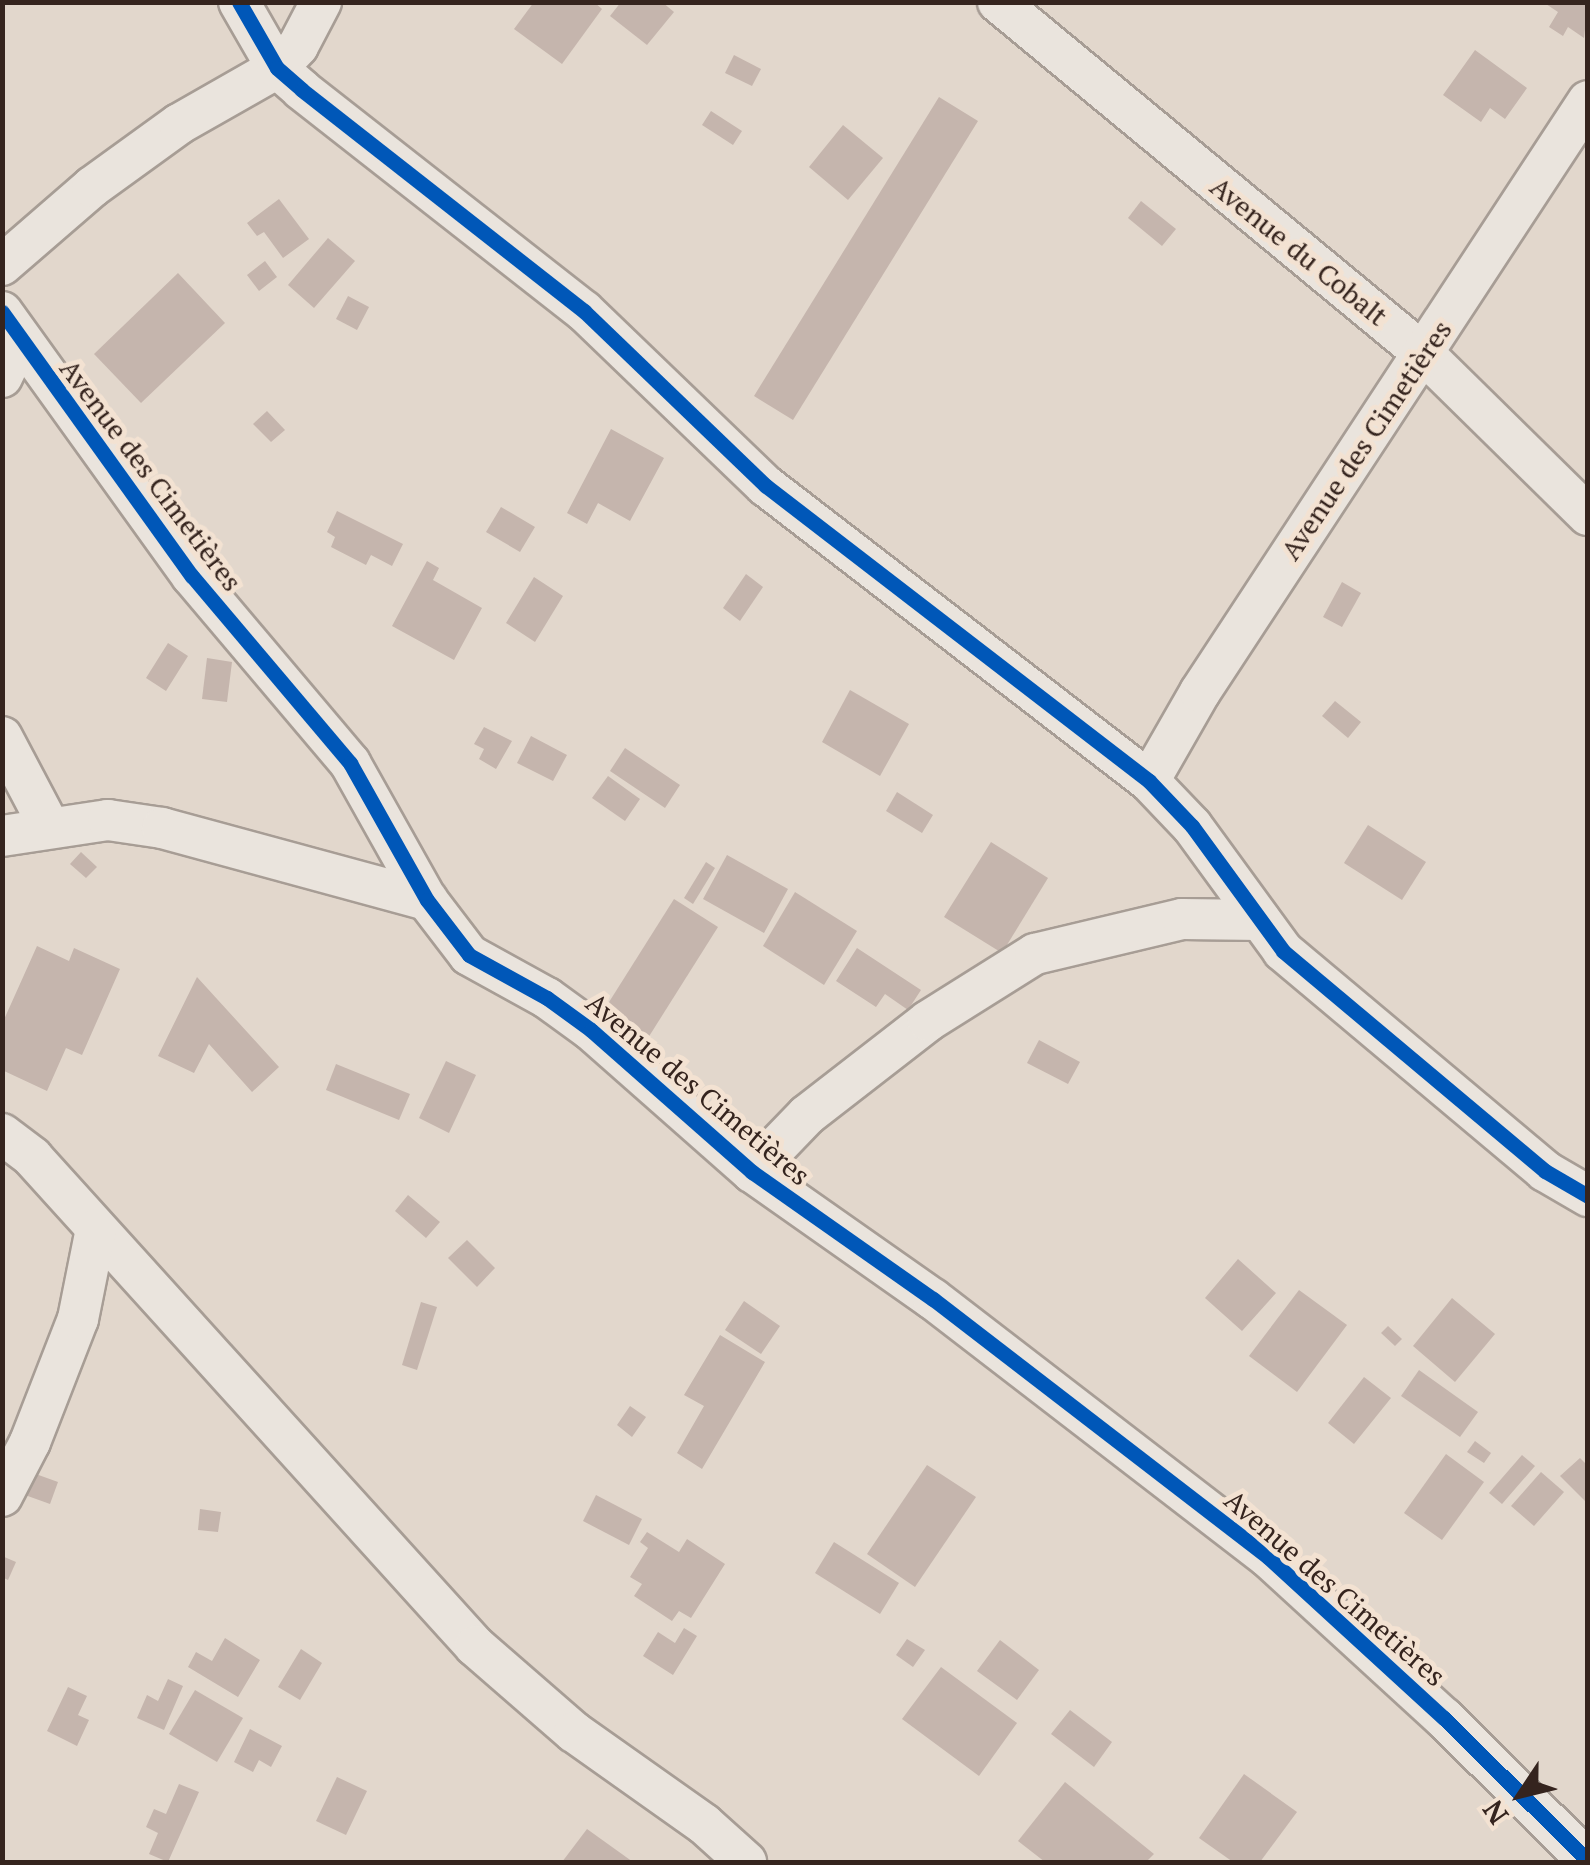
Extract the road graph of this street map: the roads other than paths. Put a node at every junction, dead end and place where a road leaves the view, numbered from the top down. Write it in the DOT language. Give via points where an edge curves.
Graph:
graph roads {
  1 [pos="239,2"];
  2 [pos="321,2"];
  3 [pos="998,2"];
  4 [pos="277,68"];
  5 [pos="1588,101"];
  6 [pos="2,265"];
  7 [pos="11,326"];
  8 [pos="1424,354"];
  9 [pos="2,377"];
  10 [pos="1588,515"];
  11 [pos="2,737"];
  12 [pos="1149,781"];
  13 [pos="50,828"];
  14 [pos="2,836"];
  15 [pos="427,900"];
  16 [pos="1260,920"];
  17 [pos="2,1134"];
  18 [pos="752,1172"];
  19 [pos="1588,1196"];
  20 [pos="96,1229"];
  21 [pos="2,1496"];
  22 [pos="1588,1861"];
  23 [pos="746,1862"];
  1 -- 4 [label="street"];
  2 -- 4 [label="street" via="298,46"];
  3 -- 8 [label="street, Avenue du Cobalt"];
  4 -- 6 [label="street" via="106,176"];
  4 -- 12 [label="street" via="584,311 766,486"];
  5 -- 8 [label="street, Avenue des Cimetières"];
  7 -- 9 [label="street"];
  7 -- 15 [label="street, Avenue des Cimetières" via="192,576 350,763"];
  8 -- 10 [label="street, Avenue du Cobalt"];
  8 -- 12 [label="street, Avenue des Cimetières" via="1200,692"];
  11 -- 13 [label="street"];
  12 -- 16 [label="street" via="1192,826"];
  13 -- 14 [label="street"];
  13 -- 15 [label="street" via="108,820 162,828"];
  15 -- 18 [label="street, Avenue des Cimetières" via="469,955 591,1030"];
  16 -- 18 [label="street" via="1182,919 1034,954 928,1021 807,1115"];
  16 -- 19 [label="street" via="1316,980 1546,1170"];
  17 -- 20 [label="street" via="32,1157"];
  18 -- 22 [label="street, Avenue des Cimetières" via="933,1299 1268,1557"];
  20 -- 21 [label="street" via="78,1319"];
  20 -- 23 [label="street" via="475,1646 574,1732"];
}
